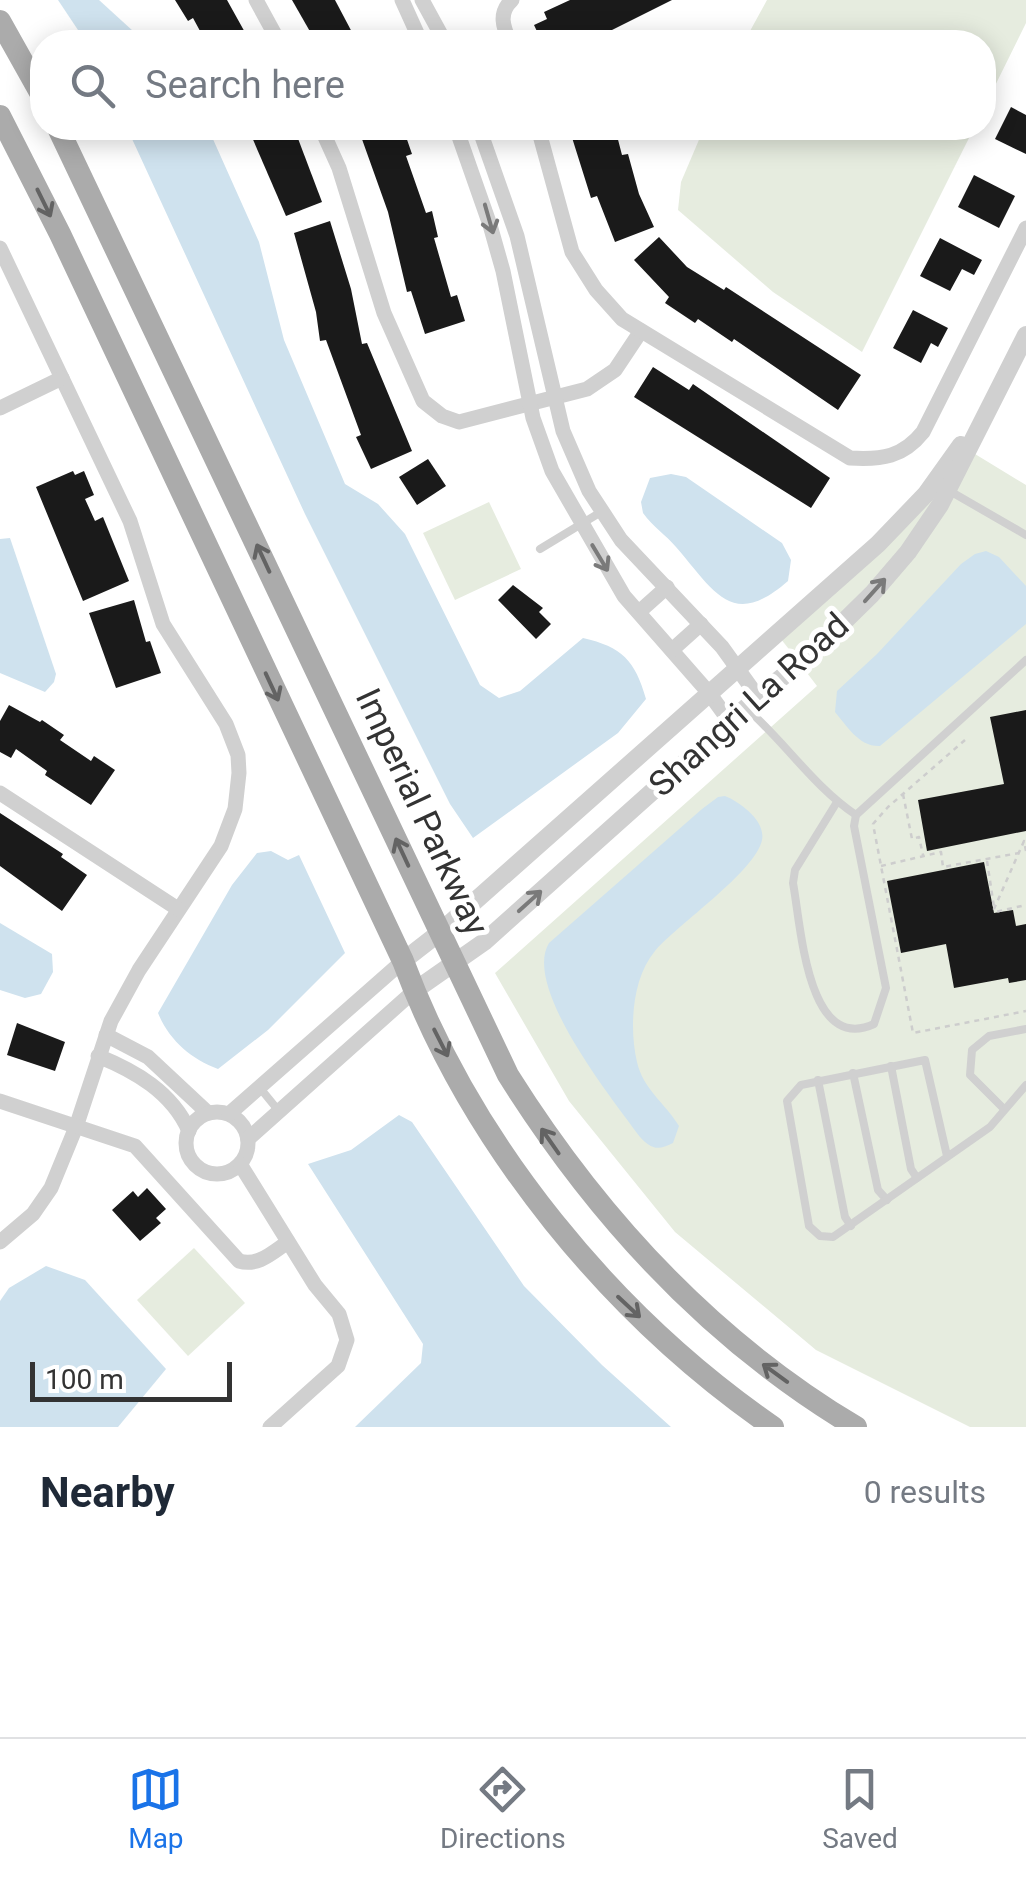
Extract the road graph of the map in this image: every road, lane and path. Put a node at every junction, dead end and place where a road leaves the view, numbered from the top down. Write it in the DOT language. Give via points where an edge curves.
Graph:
graph roads {
  1 [pos="256,0"];
  2 [pos="402,0"];
  3 [pos="422,0"];
  4 [pos="512,0"];
  5 [pos="0,22"];
  6 [pos="273,30"];
  7 [pos="416,30"];
  8 [pos="438,30"];
  9 [pos="506,30"];
  10 [pos="30,75"];
  11 [pos="0,116"];
  12 [pos="64,140"];
  13 [pos="325,140"];
  14 [pos="461,140"];
  15 [pos="483,140"];
  16 [pos="541,140"];
  17 [pos="1026,228"];
  18 [pos="0,248"];
  19 [pos="641,332"];
  20 [pos="1023,347"];
  21 [pos="62,378"];
  22 [pos="555,398"];
  23 [pos="530,404"];
  24 [pos="991,405"];
  25 [pos="0,408"];
  26 [pos="948,490"];
  27 [pos="601,512"];
  28 [pos="580,525"];
  29 [pos="1026,535"];
  30 [pos="540,549"];
  31 [pos="667,587"];
  32 [pos="639,612"];
  33 [pos="700,624"];
  34 [pos="672,650"];
  35 [pos="1026,660"];
  36 [pos="738,667"];
  37 [pos="708,693"];
  38 [pos="752,702"];
  39 [pos="730,722"];
  40 [pos="964,740"];
  41 [pos="0,793"];
  42 [pos="903,794"];
  43 [pos="837,802"];
  44 [pos="856,814"];
  45 [pos="1026,851"];
  46 [pos="1019,853"];
  47 [pos="923,856"];
  48 [pos="986,859"];
  49 [pos="879,866"];
  50 [pos="1026,905"];
  51 [pos="994,908"];
  52 [pos="178,909"];
  53 [pos="439,933"];
  54 [pos="403,961"];
  55 [pos="454,961"];
  56 [pos="414,990"];
  57 [pos="1026,1011"];
  58 [pos="1026,1028"];
  59 [pos="106,1035"];
  60 [pos="98,1056"];
  61 [pos="891,1066"];
  62 [pos="854,1074"];
  63 [pos="818,1080"];
  64 [pos="1026,1085"];
  65 [pos="260,1088"];
  66 [pos="0,1101"];
  67 [pos="278,1110"];
  68 [pos="1004,1110"];
  69 [pos="208,1114"];
  70 [pos="229,1114"];
  71 [pos="76,1127"];
  72 [pos="189,1131"];
  73 [pos="248,1139"];
  74 [pos="948,1156"];
  75 [pos="240,1164"];
  76 [pos="917,1178"];
  77 [pos="887,1200"];
  78 [pos="850,1226"];
  79 [pos="0,1242"];
  80 [pos="288,1242"];
  81 [pos="270,1427"];
  82 [pos="773,1427"];
  83 [pos="856,1427"];
  1 -- 6 [label="street"];
  2 -- 7 [label="street"];
  3 -- 8 [label="street"];
  4 -- 9 [label="street" via="502,18"];
  5 -- 10 [label="main road"];
  11 -- 54 [label="main road, one-way"];
  53 -- 12 [label="main road, Imperial Parkway, one-way"];
  13 -- 23 [label="street" via="384,313 423,402 459,422"];
  14 -- 23 [label="street, one-way" via="503,271"];
  15 -- 22 [label="street" via="516,236"];
  16 -- 19 [label="street" via="572,252 596,290"];
  17 -- 19 [label="street" via="923,432 895,456 850,458 833,450"];
  18 -- 21 [label="street"];
  19 -- 22 [label="street" via="615,370"];
  20 -- 24 [label="street, Shangri La Road"];
  21 -- 25 [label="street"];
  21 -- 52 [label="street" via="130,520 163,624 238,754 229,830"];
  22 -- 23 [label="street"];
  22 -- 27 [label="street"];
  23 -- 28 [label="street" via="552,471"];
  24 -- 26 [label="street, Shangri La Road"];
  24 -- 36 [label="street, Shangri La Road" via="926,494 878,544"];
  26 -- 29 [label="lane"];
  38 -- 26 [label="street, Shangri La Road, one-way" via="872,594"];
  27 -- 28 [label="lane"];
  27 -- 31 [label="street"];
  28 -- 30 [label="lane"];
  28 -- 32 [label="street, one-way"];
  31 -- 32 [label="street"];
  31 -- 33 [label="street"];
  32 -- 34 [label="street"];
  33 -- 34 [label="street"];
  33 -- 36 [label="street"];
  34 -- 37 [label="street"];
  35 -- 44 [label="lane"];
  36 -- 37 [label="street, Shangri La Road"];
  36 -- 38 [label="street"];
  37 -- 39 [label="street"];
  37 -- 53 [label="street, Shangri La Road"];
  38 -- 39 [label="street, Shangri La Road"];
  38 -- 43 [label="lane"];
  55 -- 39 [label="street, Shangri La Road, one-way" via="484,942"];
  40 -- 42 [label="path"];
  41 -- 52 [label="street"];
  42 -- 47 [label="path"];
  42 -- 49 [label="path" via="873,824"];
  43 -- 44 [label="lane"];
  43 -- 44 [label="lane" via="793,883 815,996 841,1028 859,1031 874,1024 886,988"];
  45 -- 46 [label="path" via="1024,841"];
  46 -- 48 [label="path"];
  46 -- 51 [label="path"];
  47 -- 48 [label="path" via="941,852 944,867"];
  47 -- 49 [label="path"];
  48 -- 51 [label="path"];
  49 -- 57 [label="path" via="914,1033"];
  50 -- 51 [label="path"];
  52 -- 59 [label="street"];
  53 -- 54 [label="street, Shangri La Road"];
  53 -- 55 [label="main road, Imperial Parkway"];
  54 -- 56 [label="main road"];
  54 -- 65 [label="street"];
  55 -- 56 [label="street, Shangri La Road"];
  83 -- 55 [label="main road, Imperial Parkway, one-way" via="768,1368 638,1252 548,1138 508,1075"];
  56 -- 67 [label="street"];
  56 -- 82 [label="main road, one-way" via="472,1102 563,1234 611,1291 677,1352"];
  58 -- 68 [label="lane" via="989,1036 972,1050 970,1075"];
  59 -- 60 [label="street"];
  59 -- 69 [label="street" via="148,1056"];
  60 -- 71 [label="street"];
  60 -- 72 [label="street" via="144,1077"];
  61 -- 62 [label="lane"];
  61 -- 74 [label="lane" via="924,1060"];
  61 -- 76 [label="lane"];
  62 -- 63 [label="lane"];
  62 -- 77 [label="lane" via="878,1190"];
  63 -- 78 [label="lane"];
  63 -- 78 [label="lane" via="801,1085 787,1101 809,1226 834,1237"];
  64 -- 68 [label="lane"];
  65 -- 67 [label="lane"];
  65 -- 70 [label="street"];
  66 -- 71 [label="street"];
  67 -- 73 [label="street"];
  68 -- 74 [label="lane"];
  69 -- 70 [label="street"];
  69 -- 72 [label="street"];
  70 -- 73 [label="street"];
  71 -- 79 [label="street" via="52,1188"];
  71 -- 80 [label="street" via="134,1146 239,1261 254,1263"];
  72 -- 75 [label="street" via="187,1150 204,1172 224,1173"];
  73 -- 75 [label="street"];
  74 -- 76 [label="lane"];
  75 -- 80 [label="street"];
  76 -- 77 [label="lane"];
  77 -- 78 [label="lane"];
  80 -- 81 [label="street" via="339,1314 347,1340 338,1366"];
}
